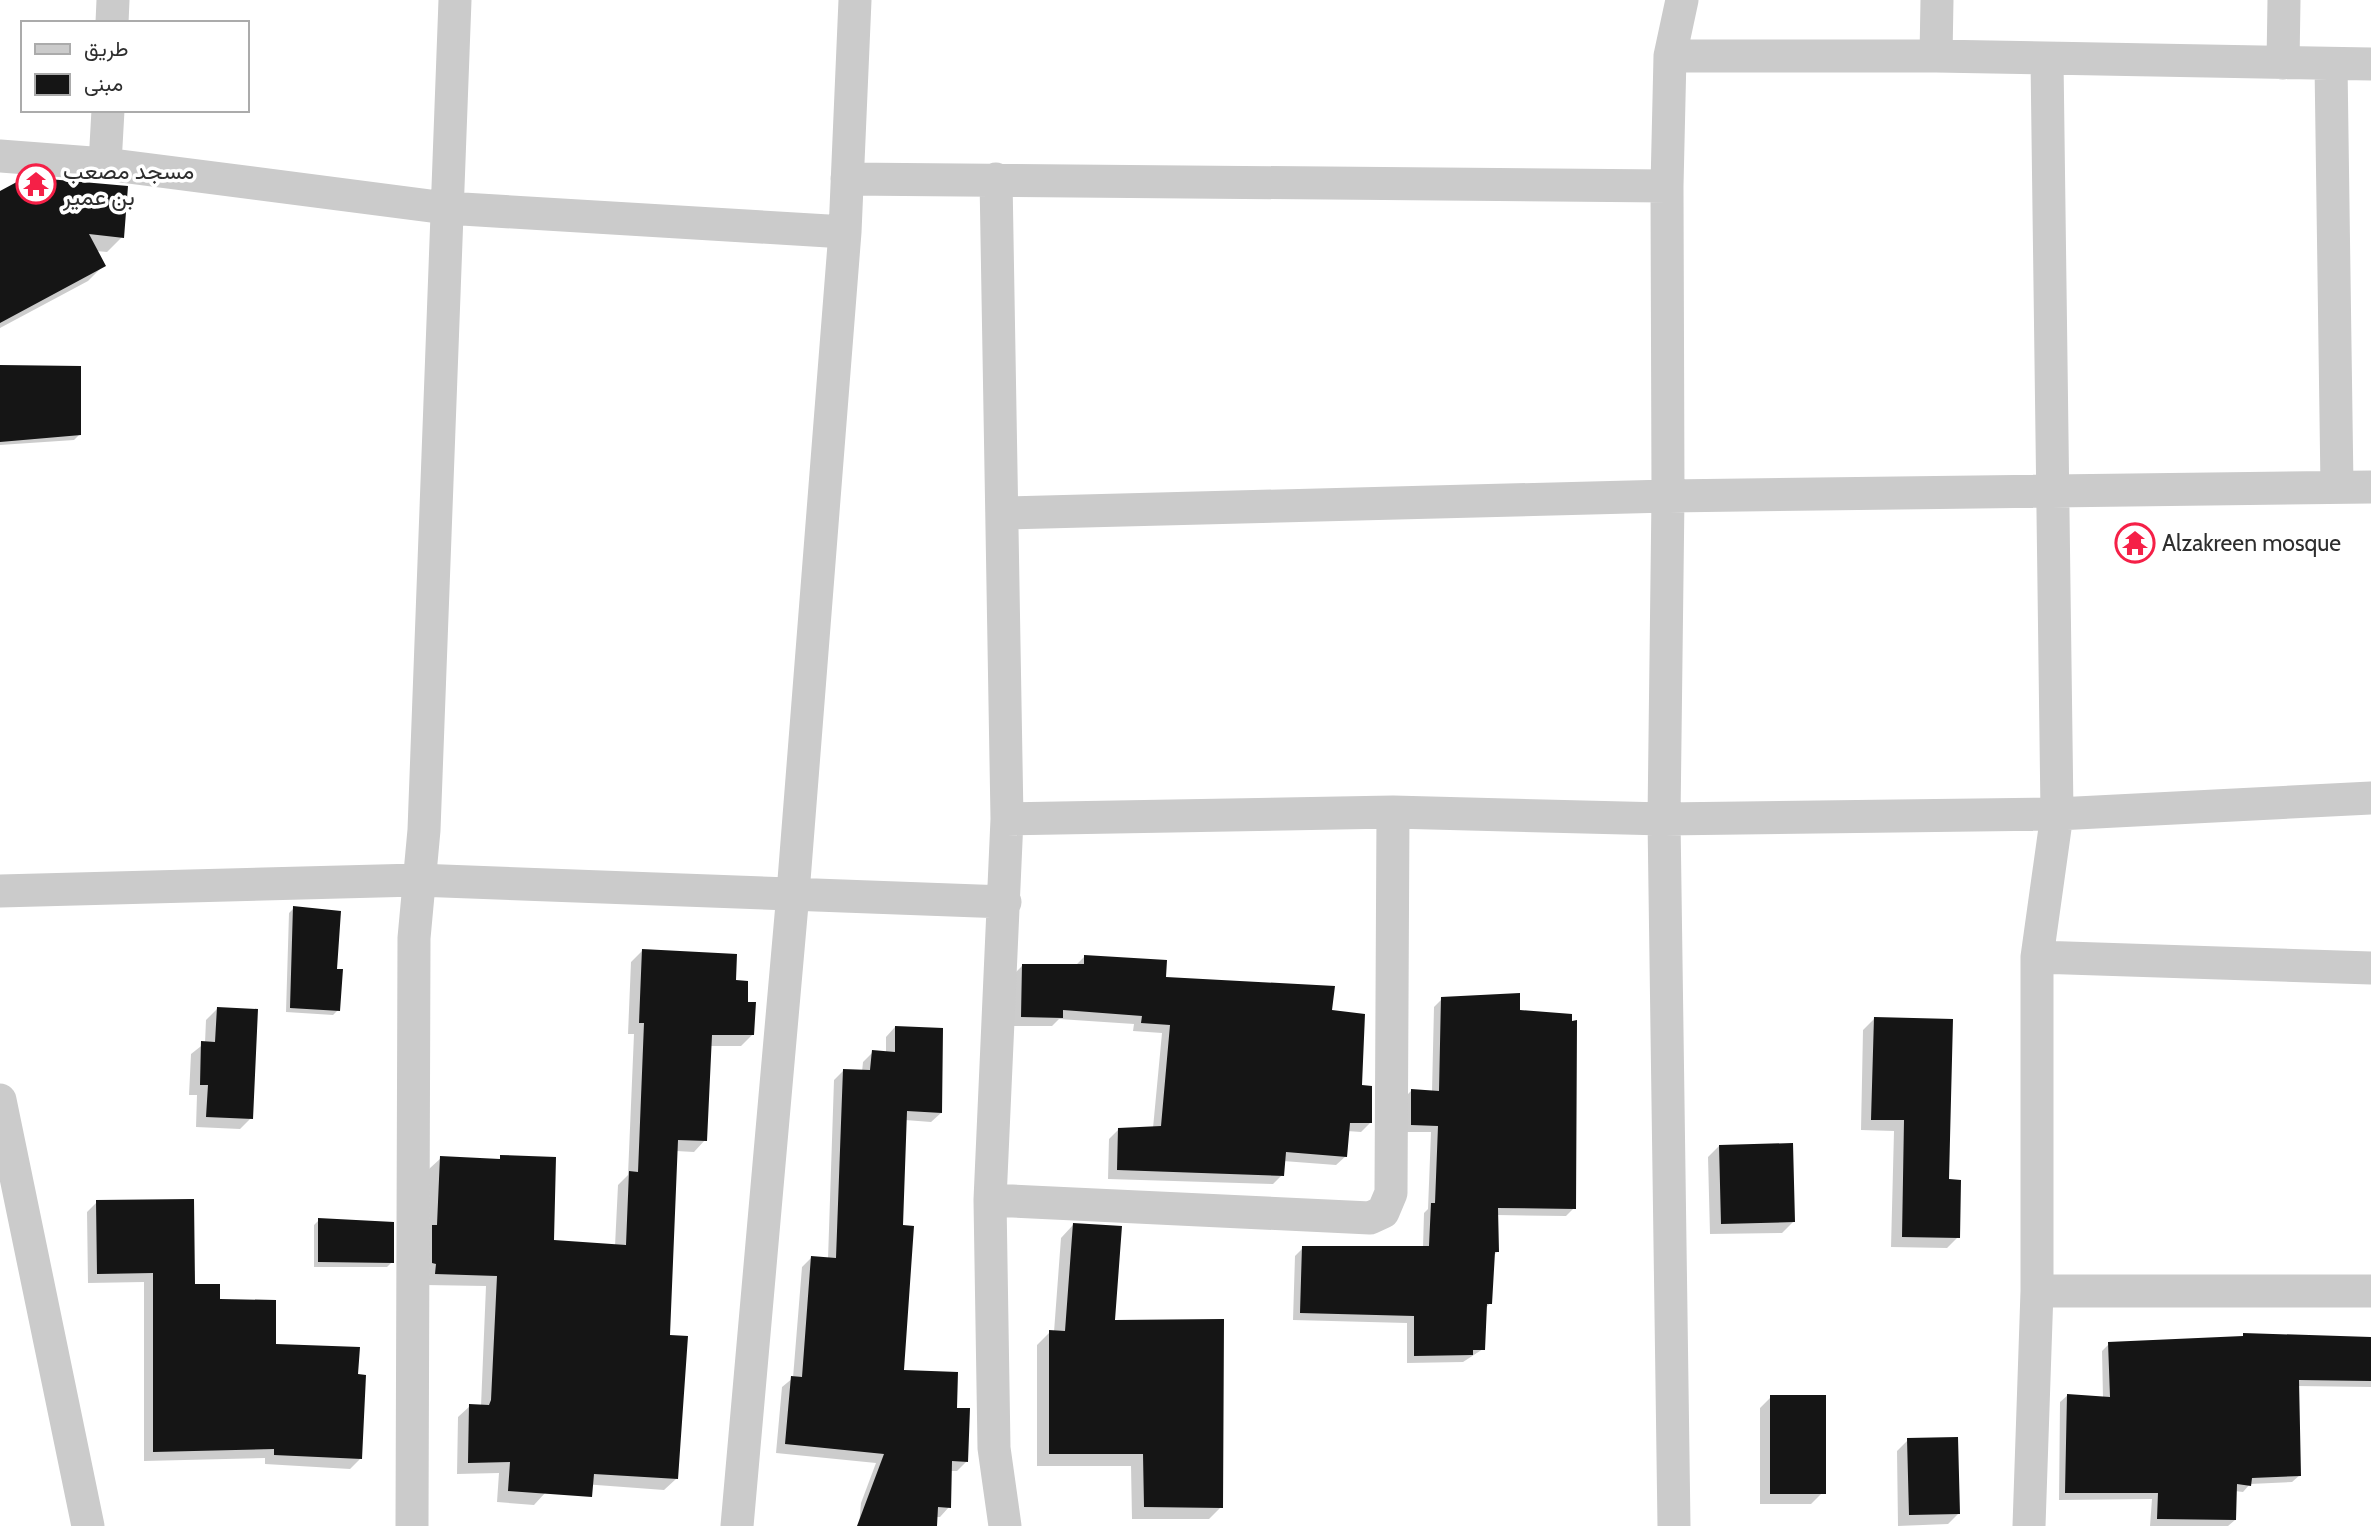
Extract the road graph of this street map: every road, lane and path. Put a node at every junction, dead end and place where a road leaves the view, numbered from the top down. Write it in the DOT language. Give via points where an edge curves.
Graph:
graph roads {
  1 [pos="113,0"];
  2 [pos="455,0"];
  3 [pos="855,0"];
  4 [pos="1682,0"];
  5 [pos="1937,0"];
  6 [pos="2284,0"];
  7 [pos="111,21"];
  8 [pos="1670,56"];
  9 [pos="1936,56"];
  10 [pos="2047,59"];
  11 [pos="2283,63"];
  12 [pos="2331,64"];
  13 [pos="2371,64"];
  14 [pos="108,112"];
  15 [pos="0,156"];
  16 [pos="106,164"];
  17 [pos="996,178"];
  18 [pos="847,179"];
  19 [pos="1667,186"];
  20 [pos="446,208"];
  21 [pos="845,232"];
  22 [pos="2337,487"];
  23 [pos="2371,487"];
  24 [pos="2051,493"];
  25 [pos="1668,496"];
  26 [pos="1003,513"];
  27 [pos="2371,798"];
  28 [pos="1393,812"];
  29 [pos="2057,814"];
  30 [pos="1664,818"];
  31 [pos="1007,819"];
  32 [pos="417,880"];
  33 [pos="0,891"];
  34 [pos="793,893"];
  35 [pos="1005,902"];
  36 [pos="2037,957"];
  37 [pos="2371,968"];
  38 [pos="0,1100"];
  39 [pos="990,1200"];
  40 [pos="2037,1291"];
  41 [pos="2371,1291"];
  42 [pos="88,1526"];
  43 [pos="412,1526"];
  44 [pos="737,1526"];
  45 [pos="1005,1526"];
  46 [pos="1674,1526"];
  47 [pos="2029,1526"];
  1 -- 7 [label="street"];
  2 -- 20 [label="street"];
  3 -- 18 [label="street"];
  4 -- 8 [label="street"];
  5 -- 9 [label="street"];
  6 -- 11 [label="street"];
  8 -- 9 [label="street"];
  8 -- 19 [label="street"];
  9 -- 10 [label="street"];
  10 -- 11 [label="street"];
  10 -- 24 [label="street"];
  11 -- 12 [label="street"];
  12 -- 13 [label="street"];
  12 -- 22 [label="street"];
  14 -- 16 [label="street"];
  15 -- 16 [label="street"];
  16 -- 20 [label="street"];
  17 -- 18 [label="street"];
  17 -- 19 [label="street"];
  17 -- 26 [label="street"];
  18 -- 21 [label="street"];
  19 -- 25 [label="street"];
  20 -- 21 [label="street"];
  20 -- 32 [label="street" via="424,830"];
  21 -- 34 [label="street"];
  22 -- 23 [label="street"];
  22 -- 24 [label="street"];
  24 -- 25 [label="street"];
  24 -- 29 [label="street"];
  25 -- 26 [label="street"];
  25 -- 30 [label="street"];
  26 -- 31 [label="street"];
  27 -- 29 [label="street"];
  28 -- 30 [label="street"];
  28 -- 31 [label="street"];
  28 -- 39 [label="street" via="1391,1193 1383,1212 1370,1218"];
  29 -- 30 [label="street"];
  29 -- 36 [label="street"];
  30 -- 46 [label="street"];
  31 -- 35 [label="street"];
  32 -- 33 [label="street"];
  32 -- 34 [label="street"];
  32 -- 43 [label="street"];
  34 -- 35 [label="street"];
  34 -- 44 [label="street"];
  35 -- 39 [label="street"];
  36 -- 37 [label="street"];
  36 -- 40 [label="street"];
  38 -- 42 [label="street"];
  39 -- 45 [label="street" via="994,1448"];
  40 -- 41 [label="street"];
  40 -- 47 [label="street"];
}
